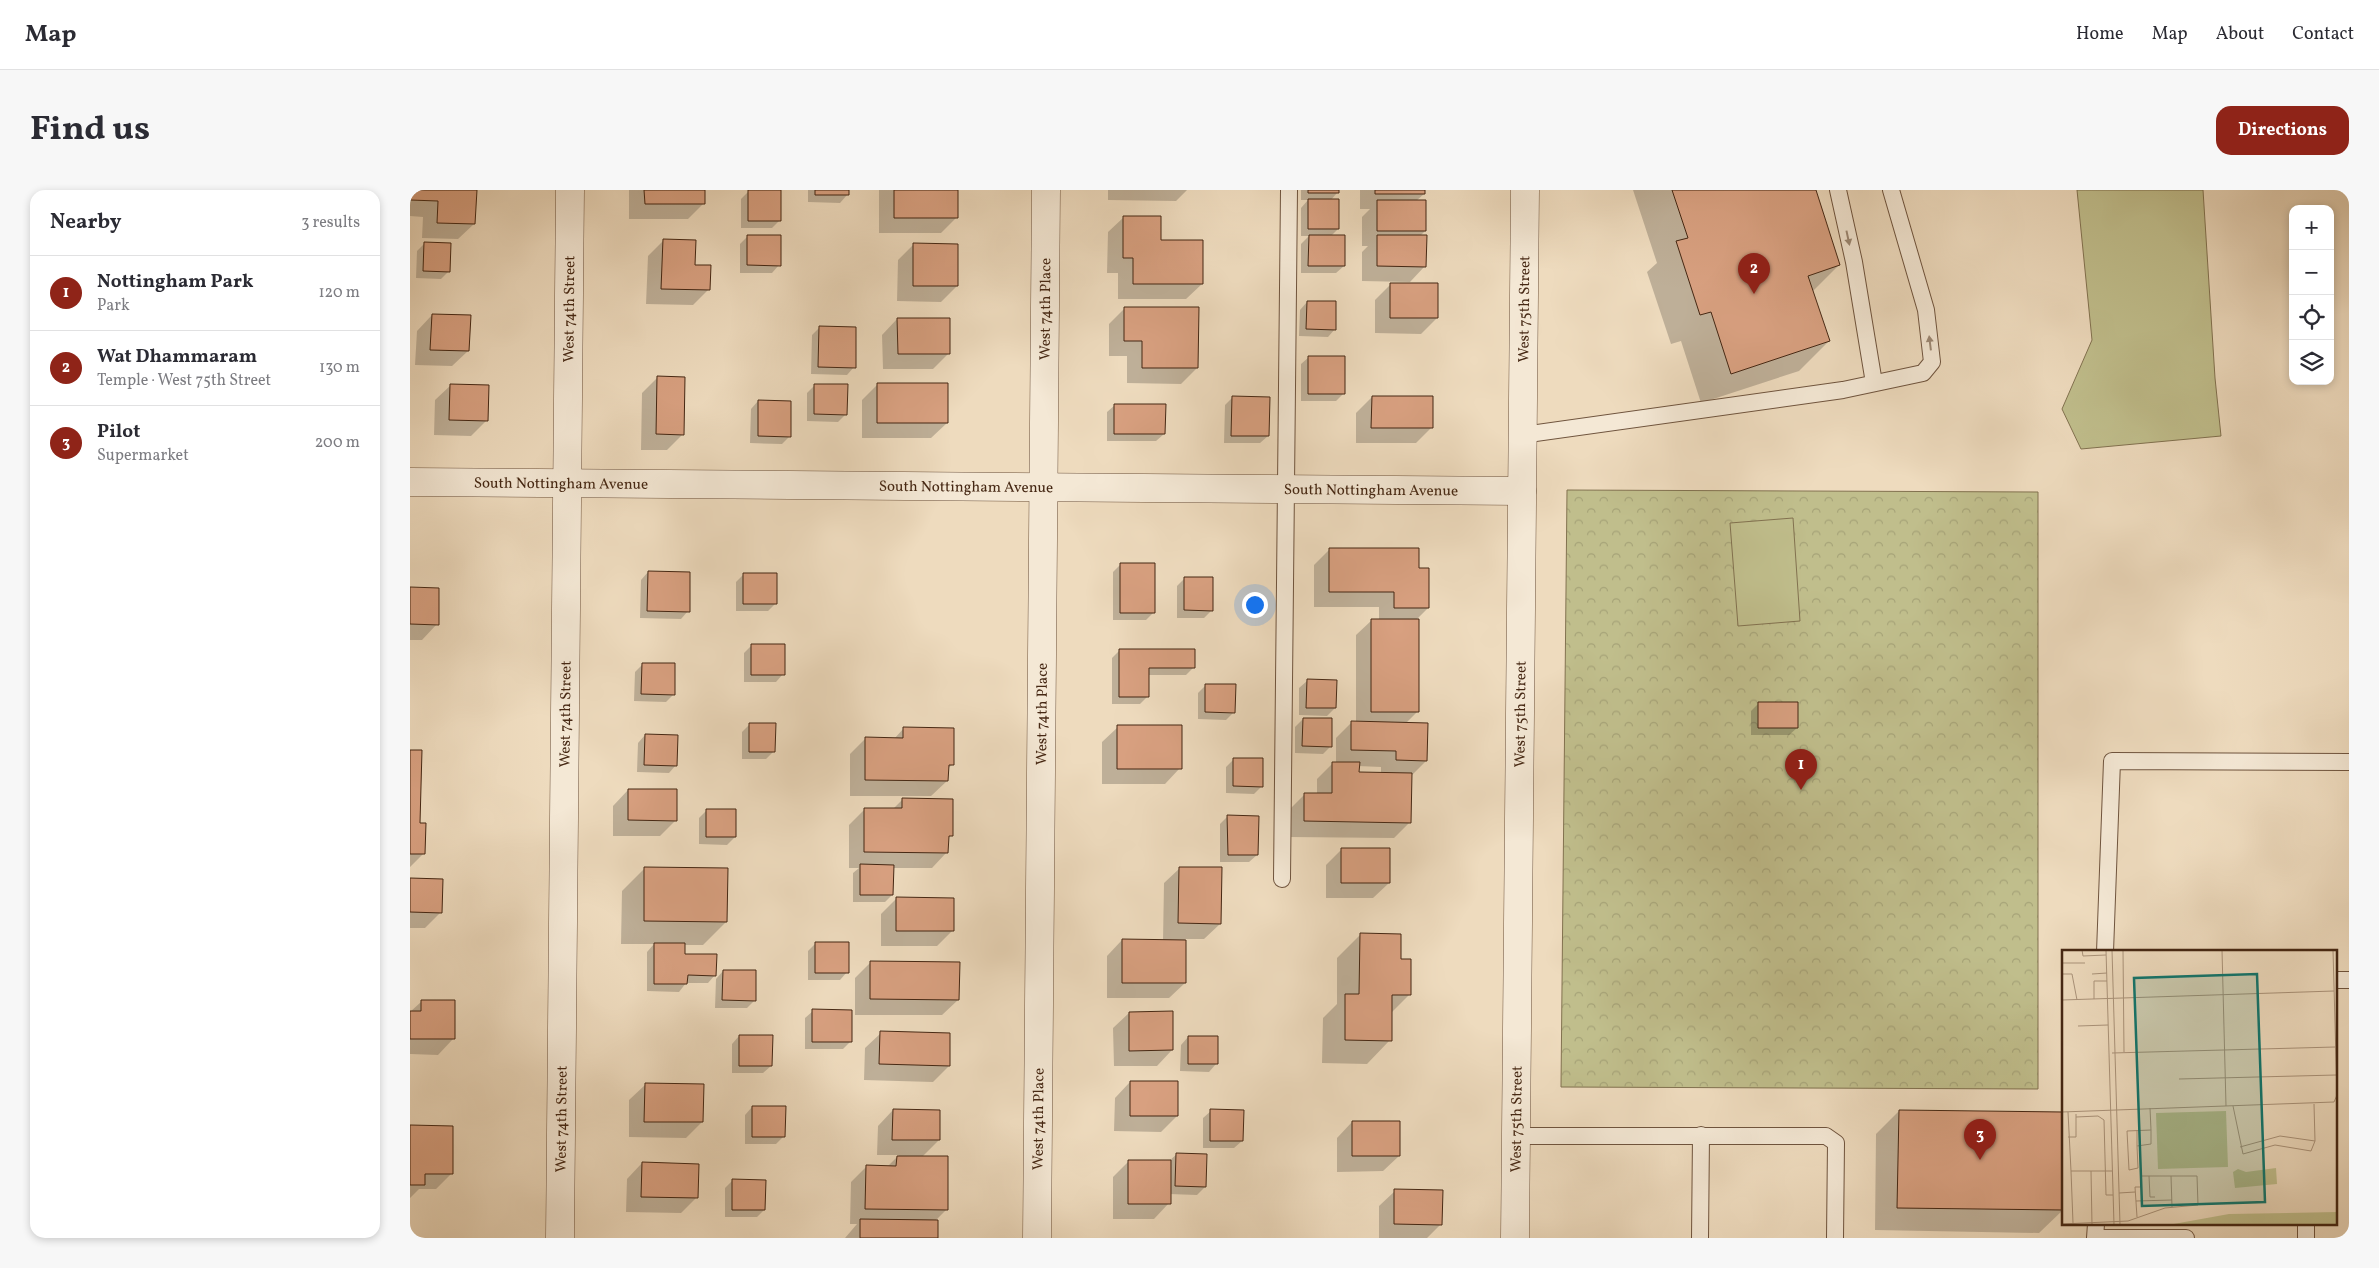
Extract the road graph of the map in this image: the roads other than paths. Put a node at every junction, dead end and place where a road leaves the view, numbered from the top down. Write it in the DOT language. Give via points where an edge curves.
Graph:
graph roads {
  1 [pos="570,190"];
  2 [pos="1046,190"];
  3 [pos="1289,190"];
  4 [pos="1525,190"];
  5 [pos="1838,190"];
  6 [pos="1891,190"];
  7 [pos="1874,384"];
  8 [pos="1522,435"];
  9 [pos="410,482"];
  10 [pos="567,483"];
  11 [pos="1043,487"];
  12 [pos="1286,490"];
  13 [pos="1522,492"];
  14 [pos="2349,762"];
  15 [pos="1282,879"];
  16 [pos="2105,950"];
  17 [pos="2336,980"];
  18 [pos="2349,980"];
  19 [pos="1516,1136"];
  20 [pos="1701,1136"];
  21 [pos="2096,1226"];
  22 [pos="560,1238"];
  23 [pos="1037,1238"];
  24 [pos="1515,1238"];
  25 [pos="1700,1238"];
  26 [pos="1835,1238"];
  27 [pos="2186,1238"];
  1 -- 10 [label="street, West 74th Street"];
  2 -- 11 [label="street, West 74th Place"];
  3 -- 12 [label="lane"];
  4 -- 8 [label="street, West 75th Street"];
  5 -- 7 [label="lane, one-way" via="1854,262"];
  7 -- 6 [label="lane, one-way" via="1924,373 1932,362 1926,310"];
  7 -- 8 [label="lane"];
  8 -- 13 [label="street, West 75th Street"];
  9 -- 10 [label="street, South Nottingham Avenue"];
  10 -- 11 [label="street, South Nottingham Avenue"];
  10 -- 22 [label="street, West 74th Street"];
  11 -- 12 [label="street, South Nottingham Avenue"];
  11 -- 23 [label="street, West 74th Place"];
  12 -- 13 [label="street, South Nottingham Avenue"];
  12 -- 15 [label="lane"];
  13 -- 19 [label="street, West 75th Street"];
  14 -- 16 [label="lane" via="2112,761"];
  17 -- 18 [label="lane"];
  19 -- 20 [label="lane"];
  19 -- 24 [label="street, West 75th Street"];
  20 -- 25 [label="lane"];
  20 -- 26 [label="lane" via="1826,1136 1831,1139 1836,1143"];
  21 -- 27 [label="lane" via="2095,1238"];
}
